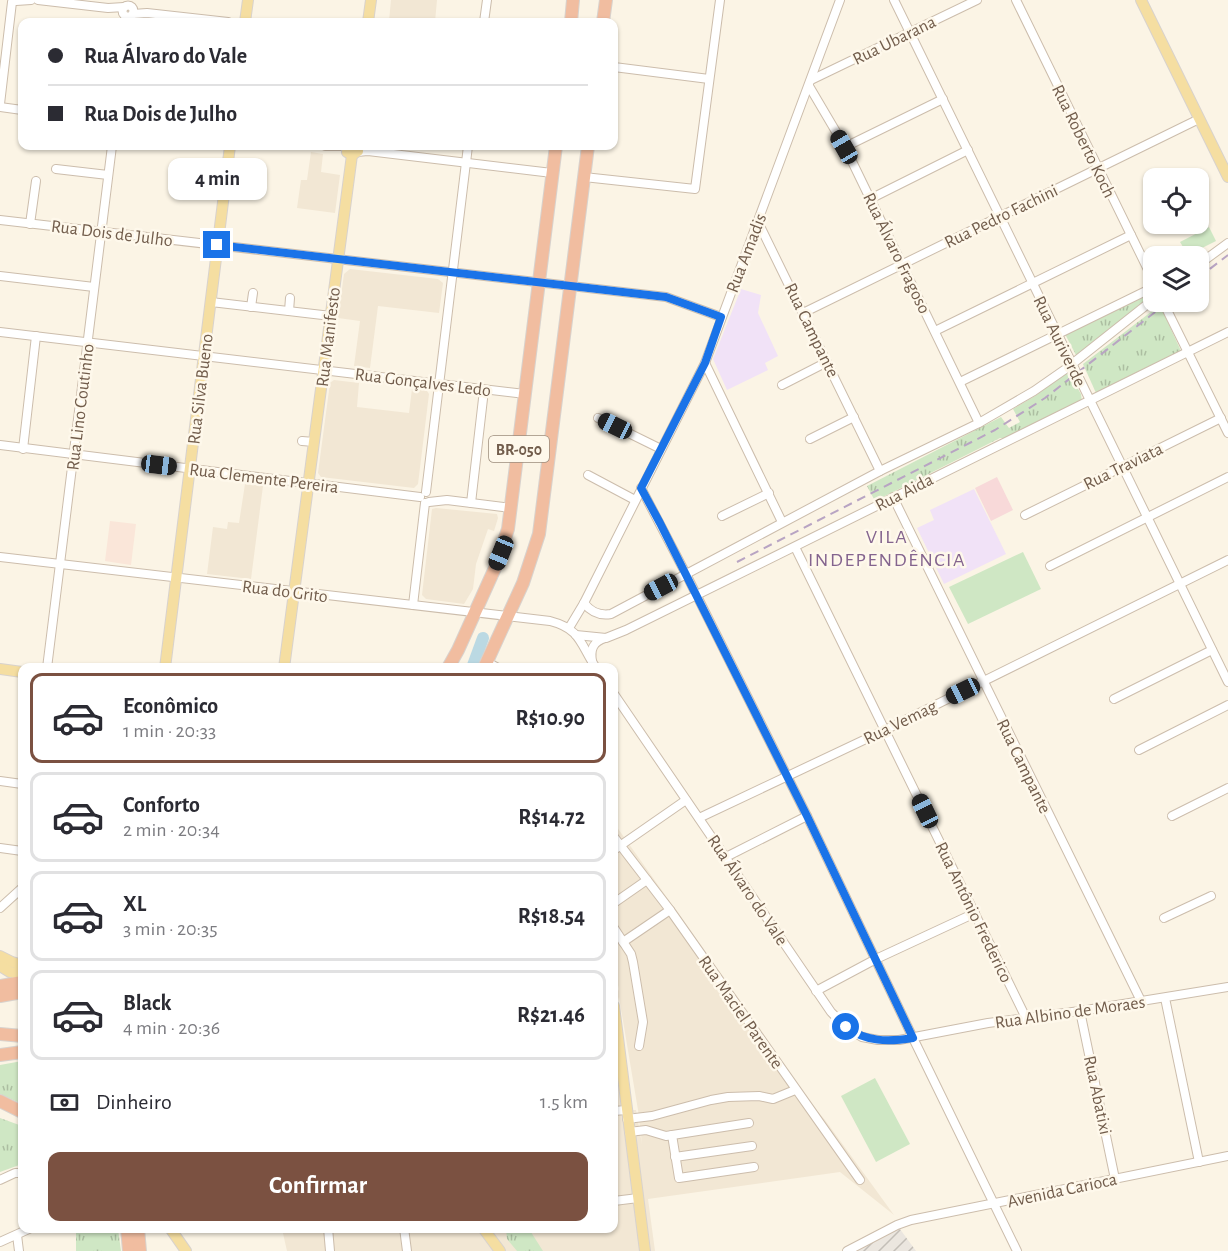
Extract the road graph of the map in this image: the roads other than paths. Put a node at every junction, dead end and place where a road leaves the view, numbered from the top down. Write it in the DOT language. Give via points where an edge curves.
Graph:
graph roads {
  1 [pos="31,0"];
  2 [pos="38,0"];
  3 [pos="248,0"];
  4 [pos="371,0"];
  5 [pos="487,0"];
  6 [pos="573,0"];
  7 [pos="606,0"];
  8 [pos="720,0"];
  9 [pos="840,0"];
  10 [pos="894,0"];
  11 [pos="977,0"];
  12 [pos="1016,0"];
  13 [pos="1141,0"];
  14 [pos="11,1"];
  15 [pos="128,11"];
  16 [pos="192,18"];
  17 [pos="246,18"];
  18 [pos="369,18"];
  19 [pos="485,18"];
  20 [pos="571,18"];
  21 [pos="604,18"];
  22 [pos="910,33"];
  23 [pos="817,65"];
  24 [pos="618,68"];
  25 [pos="824,74"];
  26 [pos="710,79"];
  27 [pos="810,83"];
  28 [pos="943,99"];
  29 [pos="0,106"];
  30 [pos="18,109"];
  31 [pos="1199,119"];
  32 [pos="844,147"];
  33 [pos="111,150"];
  34 [pos="229,150"];
  35 [pos="352,150"];
  36 [pos="361,150"];
  37 [pos="468,150"];
  38 [pos="555,150"];
  39 [pos="587,150"];
  40 [pos="968,150"];
  41 [pos="466,162"];
  42 [pos="56,168"];
  43 [pos="1097,169"];
  44 [pos="552,173"];
  45 [pos="108,175"];
  46 [pos="584,177"];
  47 [pos="1228,177"];
  48 [pos="36,181"];
  49 [pos="870,199"];
  50 [pos="1000,217"];
  51 [pos="0,220"];
  52 [pos="758,222"];
  53 [pos="30,224"];
  54 [pos="102,231"];
  55 [pos="1131,235"];
  56 [pos="1228,243"];
  57 [pos="217,245"];
  58 [pos="1209,257"];
  59 [pos="338,259"];
  60 [pos="1143,260"];
  61 [pos="902,265"];
  62 [pos="453,273"];
  63 [pos="0,276"];
  64 [pos="543,283"];
  65 [pos="1032,283"];
  66 [pos="567,286"];
  67 [pos="94,287"];
  68 [pos="1143,292"];
  69 [pos="253,293"];
  70 [pos="290,298"];
  71 [pos="211,302"];
  72 [pos="251,307"];
  73 [pos="1143,308"];
  74 [pos="289,311"];
  75 [pos="1168,312"];
  76 [pos="804,313"];
  77 [pos="331,316"];
  78 [pos="721,317"];
  79 [pos="935,330"];
  80 [pos="0,332"];
  81 [pos="1228,332"];
  82 [pos="1057,334"];
  83 [pos="36,336"];
  84 [pos="88,342"];
  85 [pos="1189,351"];
  86 [pos="204,356"];
  87 [pos="827,362"];
  88 [pos="705,363"];
  89 [pos="1072,364"];
  90 [pos="324,370"];
  91 [pos="960,382"];
  92 [pos="440,384"];
  93 [pos="782,385"];
  94 [pos="484,390"];
  95 [pos="525,394"];
  96 [pos="1090,401"];
  97 [pos="854,417"];
  98 [pos="598,418"];
  99 [pos="1221,418"];
  100 [pos="979,423"];
  101 [pos="1228,432"];
  102 [pos="810,439"];
  103 [pos="302,441"];
  104 [pos="314,442"];
  105 [pos="0,445"];
  106 [pos="23,449"];
  107 [pos="661,449"];
  108 [pos="74,454"];
  109 [pos="1122,466"];
  110 [pos="190,469"];
  111 [pos="880,471"];
  112 [pos="588,475"];
  113 [pos="1228,477"];
  114 [pos="309,483"];
  115 [pos="641,488"];
  116 [pos="769,493"];
  117 [pos="893,497"];
  118 [pos="426,498"];
  119 [pos="635,500"];
  120 [pos="471,503"];
  121 [pos="511,508"];
  122 [pos="1025,515"];
  123 [pos="722,516"];
  124 [pos="1148,517"];
  125 [pos="782,522"];
  126 [pos="795,547"];
  127 [pos="0,557"];
  128 [pos="1228,560"];
  129 [pos="60,564"];
  130 [pos="1050,566"];
  131 [pos="686,574"];
  132 [pos="176,578"];
  133 [pos="1180,584"];
  134 [pos="294,592"];
  135 [pos="696,594"];
  136 [pos="584,603"];
  137 [pos="413,605"];
  138 [pos="478,613"];
  139 [pos="502,615"];
  140 [pos="569,628"];
  141 [pos="576,635"];
  142 [pos="606,638"];
  143 [pos="1212,650"];
  144 [pos="48,663"];
  145 [pos="166,663"];
  146 [pos="285,663"];
  147 [pos="450,663"];
  148 [pos="491,663"];
  149 [pos="592,663"];
  150 [pos="594,663"];
  151 [pos="0,669"];
  152 [pos="18,671"];
  153 [pos="983,682"];
  154 [pos="1228,682"];
  155 [pos="1114,699"];
  156 [pos="618,700"];
  157 [pos="1228,705"];
  158 [pos="885,730"];
  159 [pos="1139,750"];
  160 [pos="787,775"];
  161 [pos="0,782"];
  162 [pos="18,784"];
  163 [pos="1228,788"];
  164 [pos="686,800"];
  165 [pos="807,816"];
  166 [pos="1172,816"];
  167 [pos="699,818"];
  168 [pos="618,847"];
  169 [pos="0,848"];
  170 [pos="618,849"];
  171 [pos="18,850"];
  172 [pos="726,857"];
  173 [pos="647,880"];
  174 [pos="18,892"];
  175 [pos="1211,896"];
  176 [pos="618,900"];
  177 [pos="0,908"];
  178 [pos="670,910"];
  179 [pos="975,913"];
  180 [pos="1164,918"];
  181 [pos="618,934"];
  182 [pos="623,942"];
  183 [pos="0,956"];
  184 [pos="876,959"];
  185 [pos="18,964"];
  186 [pos="0,966"];
  187 [pos="18,973"];
  188 [pos="18,983"];
  189 [pos="0,986"];
  190 [pos="1228,987"];
  191 [pos="816,990"];
  192 [pos="18,993"];
  193 [pos="0,996"];
  194 [pos="1165,998"];
  195 [pos="1141,1001"];
  196 [pos="1080,1011"];
  197 [pos="1026,1018"];
  198 [pos="0,1034"];
  199 [pos="18,1036"];
  200 [pos="913,1038"];
  201 [pos="639,1046"];
  202 [pos="18,1053"];
  203 [pos="18,1054"];
  204 [pos="0,1055"];
  205 [pos="618,1059"];
  206 [pos="0,1061"];
  207 [pos="795,1090"];
  208 [pos="0,1101"];
  209 [pos="0,1108"];
  210 [pos="18,1112"];
  211 [pos="618,1112"];
  212 [pos="18,1113"];
  213 [pos="627,1114"];
  214 [pos="749,1123"];
  215 [pos="629,1132"];
  216 [pos="672,1135"];
  217 [pos="752,1146"];
  218 [pos="1228,1156"];
  219 [pos="675,1157"];
  220 [pos="1199,1162"];
  221 [pos="754,1167"];
  222 [pos="18,1173"];
  223 [pos="1115,1179"];
  224 [pos="0,1180"];
  225 [pos="860,1180"];
  226 [pos="638,1198"];
  227 [pos="618,1201"];
  228 [pos="995,1204"];
  229 [pos="20,1233"];
  230 [pos="127,1233"];
  231 [pos="138,1233"];
  232 [pos="174,1233"];
  233 [pos="183,1233"];
  234 [pos="328,1233"];
  235 [pos="405,1233"];
  236 [pos="487,1233"];
  237 [pos="16,1235"];
  238 [pos="0,1242"];
  239 [pos="498,1249"];
  240 [pos="19,1251"];
  241 [pos="129,1251"];
  242 [pos="140,1251"];
  243 [pos="186,1251"];
  244 [pos="330,1251"];
  245 [pos="407,1251"];
  246 [pos="645,1251"];
  247 [pos="847,1251"];
  248 [pos="1017,1251"];
  1 -- 14 [label="street"];
  2 -- 15 [label="street"];
  3 -- 17 [label="main road"];
  4 -- 18 [label="main road"];
  5 -- 19 [label="street"];
  6 -- 20 [label="highway"];
  7 -- 21 [label="highway"];
  8 -- 26 [label="street"];
  9 -- 23 [label="street, Rua Amadis"];
  10 -- 22 [label="street, Rua Auriverde"];
  11 -- 22 [label="street, Rua Ubarana"];
  12 -- 43 [label="street, Rua Roberto Koch"];
  13 -- 31 [label="main road"];
  14 -- 29 [label="street"];
  15 -- 16 [label="street"];
  22 -- 25 [label="street, Rua Ubarana"];
  22 -- 28 [label="street, Rua Auriverde"];
  23 -- 25 [label="street"];
  23 -- 27 [label="street, Rua Amadis"];
  24 -- 26 [label="street"];
  25 -- 27 [label="street, Rua Ubarana"];
  26 -- 46 [label="street" via="695,189"];
  27 -- 32 [label="street, Rua Álvaro Fragoso"];
  27 -- 52 [label="street, Rua Amadis"];
  28 -- 32 [label="street"];
  28 -- 40 [label="street, Rua Auriverde"];
  29 -- 30 [label="street"];
  31 -- 43 [label="street, Rua Pedro Fachini"];
  31 -- 47 [label="main road"];
  32 -- 49 [label="street, Rua Álvaro Fragoso"];
  33 -- 45 [label="street, Rua Lino Coutinho"];
  34 -- 57 [label="main road, Rua Silva Bueno"];
  35 -- 59 [label="main road, Rua Manifesto"];
  36 -- 41 [label="street"];
  37 -- 41 [label="street"];
  38 -- 44 [label="highway, BR-050"];
  39 -- 46 [label="highway, BR-050"];
  40 -- 49 [label="street"];
  40 -- 50 [label="street, Rua Auriverde"];
  41 -- 44 [label="street"];
  41 -- 62 [label="street"];
  42 -- 45 [label="street"];
  43 -- 50 [label="street, Rua Pedro Fachini"];
  43 -- 55 [label="street, Rua Roberto Koch"];
  44 -- 64 [label="highway, BR-050"];
  45 -- 54 [label="street, Rua Lino Coutinho"];
  46 -- 66 [label="highway, BR-050"];
  48 -- 53 [label="street"];
  49 -- 61 [label="street, Rua Álvaro Fragoso"];
  50 -- 61 [label="street, Rua Pedro Fachini"];
  50 -- 65 [label="street, Rua Auriverde"];
  51 -- 53 [label="street, Rua Dois de Julho"];
  52 -- 76 [label="street, Rua Campante"];
  52 -- 78 [label="street, Rua Amadis"];
  53 -- 54 [label="street, Rua Dois de Julho"];
  54 -- 57 [label="street, Rua Dois de Julho"];
  54 -- 67 [label="street, Rua Lino Coutinho"];
  55 -- 60 [label="street, Rua Roberto Koch"];
  55 -- 65 [label="street"];
  56 -- 58 [label="street"];
  57 -- 59 [label="street, Rua Dois de Julho"];
  57 -- 71 [label="main road, Rua Silva Bueno"];
  59 -- 62 [label="street, Rua Dois de Julho"];
  59 -- 77 [label="main road, Rua Manifesto"];
  61 -- 76 [label="street, Rua Pedro Fachini"];
  61 -- 79 [label="street, Rua Álvaro Fragoso"];
  62 -- 64 [label="street, Rua Dois de Julho"];
  62 -- 92 [label="street"];
  63 -- 67 [label="street"];
  64 -- 66 [label="street, Rua Dois de Julho"];
  64 -- 95 [label="highway, BR-050"];
  65 -- 79 [label="street"];
  65 -- 82 [label="street, Rua Auriverde"];
  66 -- 78 [label="street, Rua Dois de Julho" via="666,297"];
  66 -- 139 [label="highway, BR-050" via="541,524 531,562"];
  67 -- 84 [label="street, Rua Lino Coutinho"];
  68 -- 82 [label="street"];
  69 -- 72 [label="street"];
  70 -- 74 [label="street"];
  71 -- 72 [label="street"];
  71 -- 86 [label="main road, Rua Silva Bueno"];
  72 -- 74 [label="street"];
  73 -- 89 [label="street, Rua Aida"];
  74 -- 77 [label="street"];
  75 -- 85 [label="street"];
  76 -- 87 [label="street, Rua Campante"];
  77 -- 90 [label="main road, Rua Manifesto"];
  78 -- 88 [label="street, Rua Amadis"];
  79 -- 91 [label="street, Rua Álvaro Fragoso"];
  80 -- 83 [label="street, Rua Gonçalves Ledo"];
  81 -- 85 [label="street, Rua Aida"];
  82 -- 89 [label="street, Rua Auriverde"];
  82 -- 91 [label="street"];
  83 -- 84 [label="street, Rua Gonçalves Ledo"];
  83 -- 106 [label="street"];
  84 -- 86 [label="street, Rua Gonçalves Ledo"];
  84 -- 108 [label="street, Rua Lino Coutinho"];
  85 -- 96 [label="street, Rua Aida"];
  85 -- 99 [label="street"];
  86 -- 90 [label="street, Rua Gonçalves Ledo"];
  86 -- 110 [label="main road, Rua Silva Bueno"];
  87 -- 93 [label="street"];
  87 -- 97 [label="street, Rua Campante"];
  88 -- 107 [label="street, Rua Amadis"];
  88 -- 116 [label="street"];
  89 -- 96 [label="street, Rua Auriverde"];
  89 -- 100 [label="street, Rua Aida"];
  90 -- 92 [label="street, Rua Gonçalves Ledo"];
  90 -- 104 [label="main road, Rua Manifesto"];
  91 -- 100 [label="street, Rua Álvaro Fragoso"];
  92 -- 94 [label="street, Rua Gonçalves Ledo"];
  92 -- 118 [label="street"];
  94 -- 95 [label="street, Rua Gonçalves Ledo"];
  94 -- 120 [label="street"];
  95 -- 121 [label="highway, BR-050"];
  96 -- 109 [label="street, Rua Auriverde"];
  96 -- 117 [label="street, Rua Aida"];
  97 -- 102 [label="street"];
  97 -- 111 [label="street, Rua Campante"];
  98 -- 107 [label="street"];
  99 -- 101 [label="street"];
  99 -- 109 [label="street, Rua Traviata"];
  100 -- 111 [label="street, Rua Aida"];
  103 -- 104 [label="street"];
  104 -- 114 [label="main road, Rua Manifesto"];
  105 -- 106 [label="street, Rua Clemente Pereira"];
  106 -- 108 [label="street, Rua Clemente Pereira"];
  107 -- 115 [label="street, Rua Amadis"];
  108 -- 110 [label="street, Rua Clemente Pereira"];
  108 -- 129 [label="street, Rua Lino Coutinho"];
  109 -- 122 [label="street, Rua Traviata"];
  109 -- 124 [label="street, Rua Auriverde"];
  110 -- 114 [label="street, Rua Clemente Pereira"];
  110 -- 132 [label="main road, Rua Silva Bueno"];
  111 -- 125 [label="street, Rua Aida"];
  112 -- 119 [label="street"];
  113 -- 124 [label="street"];
  114 -- 118 [label="street, Rua Clemente Pereira"];
  114 -- 134 [label="main road, Rua Manifesto"];
  115 -- 119 [label="street, Rua Amadis"];
  115 -- 131 [label="street"];
  116 -- 123 [label="street"];
  116 -- 125 [label="street"];
  117 -- 126 [label="street, Rua Aida"];
  117 -- 153 [label="street, Rua Campante"];
  118 -- 120 [label="street, Rua Clemente Pereira"];
  118 -- 137 [label="street"];
  119 -- 136 [label="street, Rua Amadis"];
  120 -- 121 [label="street, Rua Clemente Pereira"];
  121 -- 138 [label="highway, BR-050" via="501,553"];
  124 -- 130 [label="street"];
  124 -- 133 [label="street, Rua Auriverde"];
  125 -- 131 [label="street, Rua Aida"];
  126 -- 135 [label="street, Rua Aida"];
  126 -- 158 [label="street, Rua Antônio Frederico"];
  127 -- 129 [label="street, Rua do Grito"];
  128 -- 133 [label="street, Rua Vemag"];
  129 -- 132 [label="street, Rua do Grito"];
  129 -- 144 [label="street, Rua Lino Coutinho"];
  131 -- 135 [label="street"];
  131 -- 136 [label="street, Rua Aida" via="611,614 597,614"];
  132 -- 134 [label="street, Rua do Grito"];
  132 -- 145 [label="main road, Rua Silva Bueno"];
  133 -- 143 [label="street, Rua Auriverde"];
  133 -- 153 [label="street, Rua Vemag"];
  134 -- 137 [label="street, Rua do Grito"];
  134 -- 146 [label="main road"];
  135 -- 142 [label="street, Rua Aida"];
  135 -- 160 [label="street"];
  136 -- 140 [label="street, Rua Amadis"];
  137 -- 138 [label="street, Rua do Grito"];
  138 -- 139 [label="street, Rua do Grito"];
  138 -- 147 [label="highway, BR-050"];
  139 -- 140 [label="street, Rua do Grito" via="550,621"];
  139 -- 148 [label="highway, BR-050"];
  140 -- 141 [label="street"];
  141 -- 142 [label="street, Rua Aida"];
  141 -- 149 [label="street"];
  142 -- 150 [label="street" via="593,647"];
  143 -- 154 [label="street, Rua Auriverde"];
  143 -- 155 [label="street"];
  151 -- 152 [label="main road"];
  153 -- 158 [label="street, Rua Vemag"];
  153 -- 195 [label="street, Rua Campante"];
  156 -- 164 [label="street, Rua Álvaro do Vale"];
  157 -- 159 [label="street"];
  158 -- 160 [label="street, Rua Vemag"];
  158 -- 179 [label="street, Rua Antônio Frederico"];
  160 -- 165 [label="street"];
  160 -- 167 [label="street, Rua Vemag"];
  161 -- 162 [label="street"];
  163 -- 166 [label="street"];
  164 -- 167 [label="street, Rua Álvaro do Vale"];
  164 -- 168 [label="street"];
  165 -- 172 [label="street"];
  165 -- 184 [label="street"];
  167 -- 172 [label="street, Rua Álvaro do Vale"];
  169 -- 171 [label="street"];
  170 -- 173 [label="street, Rua Maciel Parente"];
  172 -- 191 [label="street, Rua Álvaro do Vale"];
  173 -- 176 [label="street"];
  173 -- 178 [label="street, Rua Maciel Parente"];
  174 -- 177 [label="street"];
  175 -- 180 [label="street"];
  178 -- 182 [label="street"];
  178 -- 207 [label="street, Rua Maciel Parente"];
  179 -- 184 [label="street"];
  179 -- 197 [label="street, Rua Antônio Frederico"];
  181 -- 182 [label="street"];
  182 -- 201 [label="street" via="631,954 641,1008"];
  183 -- 185 [label="main road"];
  184 -- 191 [label="street"];
  184 -- 200 [label="street"];
  186 -- 187 [label="main road"];
  188 -- 189 [label="highway"];
  190 -- 194 [label="street, Rua Albino de Moraes"];
  191 -- 200 [label="street, Rua Álvaro do Vale" via="831,1012 862,1037 888,1041"];
  192 -- 193 [label="highway"];
  194 -- 195 [label="street, Rua Albino de Moraes"];
  194 -- 220 [label="street"];
  195 -- 196 [label="street, Rua Albino de Moraes"];
  196 -- 197 [label="street, Rua Albino de Moraes"];
  196 -- 223 [label="street, Rua Abatixi"];
  197 -- 200 [label="street, Rua Albino de Moraes"];
  198 -- 199 [label="highway"];
  200 -- 228 [label="street"];
  202 -- 204 [label="highway"];
  203 -- 206 [label="main road"];
  205 -- 213 [label="main road"];
  207 -- 213 [label="street" via="774,1099 728,1097 652,1116"];
  207 -- 225 [label="street, Rua Maciel Parente"];
  208 -- 210 [label="highway"];
  209 -- 212 [label="highway"];
  211 -- 213 [label="street"];
  213 -- 215 [label="main road"];
  214 -- 216 [label="street"];
  215 -- 216 [label="street" via="646,1130"];
  215 -- 226 [label="main road"];
  216 -- 219 [label="street"];
  217 -- 219 [label="street"];
  218 -- 220 [label="street, Avenida Carioca"];
  219 -- 221 [label="street" via="678,1178"];
  220 -- 223 [label="street, Avenida Carioca"];
  222 -- 224 [label="street"];
  223 -- 228 [label="street, Avenida Carioca"];
  226 -- 227 [label="street"];
  226 -- 246 [label="main road"];
  228 -- 247 [label="street, Avenida Carioca" via="897,1225"];
  228 -- 248 [label="street"];
  229 -- 237 [label="street"];
  230 -- 241 [label="highway"];
  231 -- 242 [label="highway"];
  232 -- 243 [label="main road"];
  233 -- 243 [label="main road"];
  234 -- 244 [label="street"];
  235 -- 245 [label="street"];
  236 -- 239 [label="main road"];
  237 -- 238 [label="street"];
  237 -- 240 [label="street"];
}
